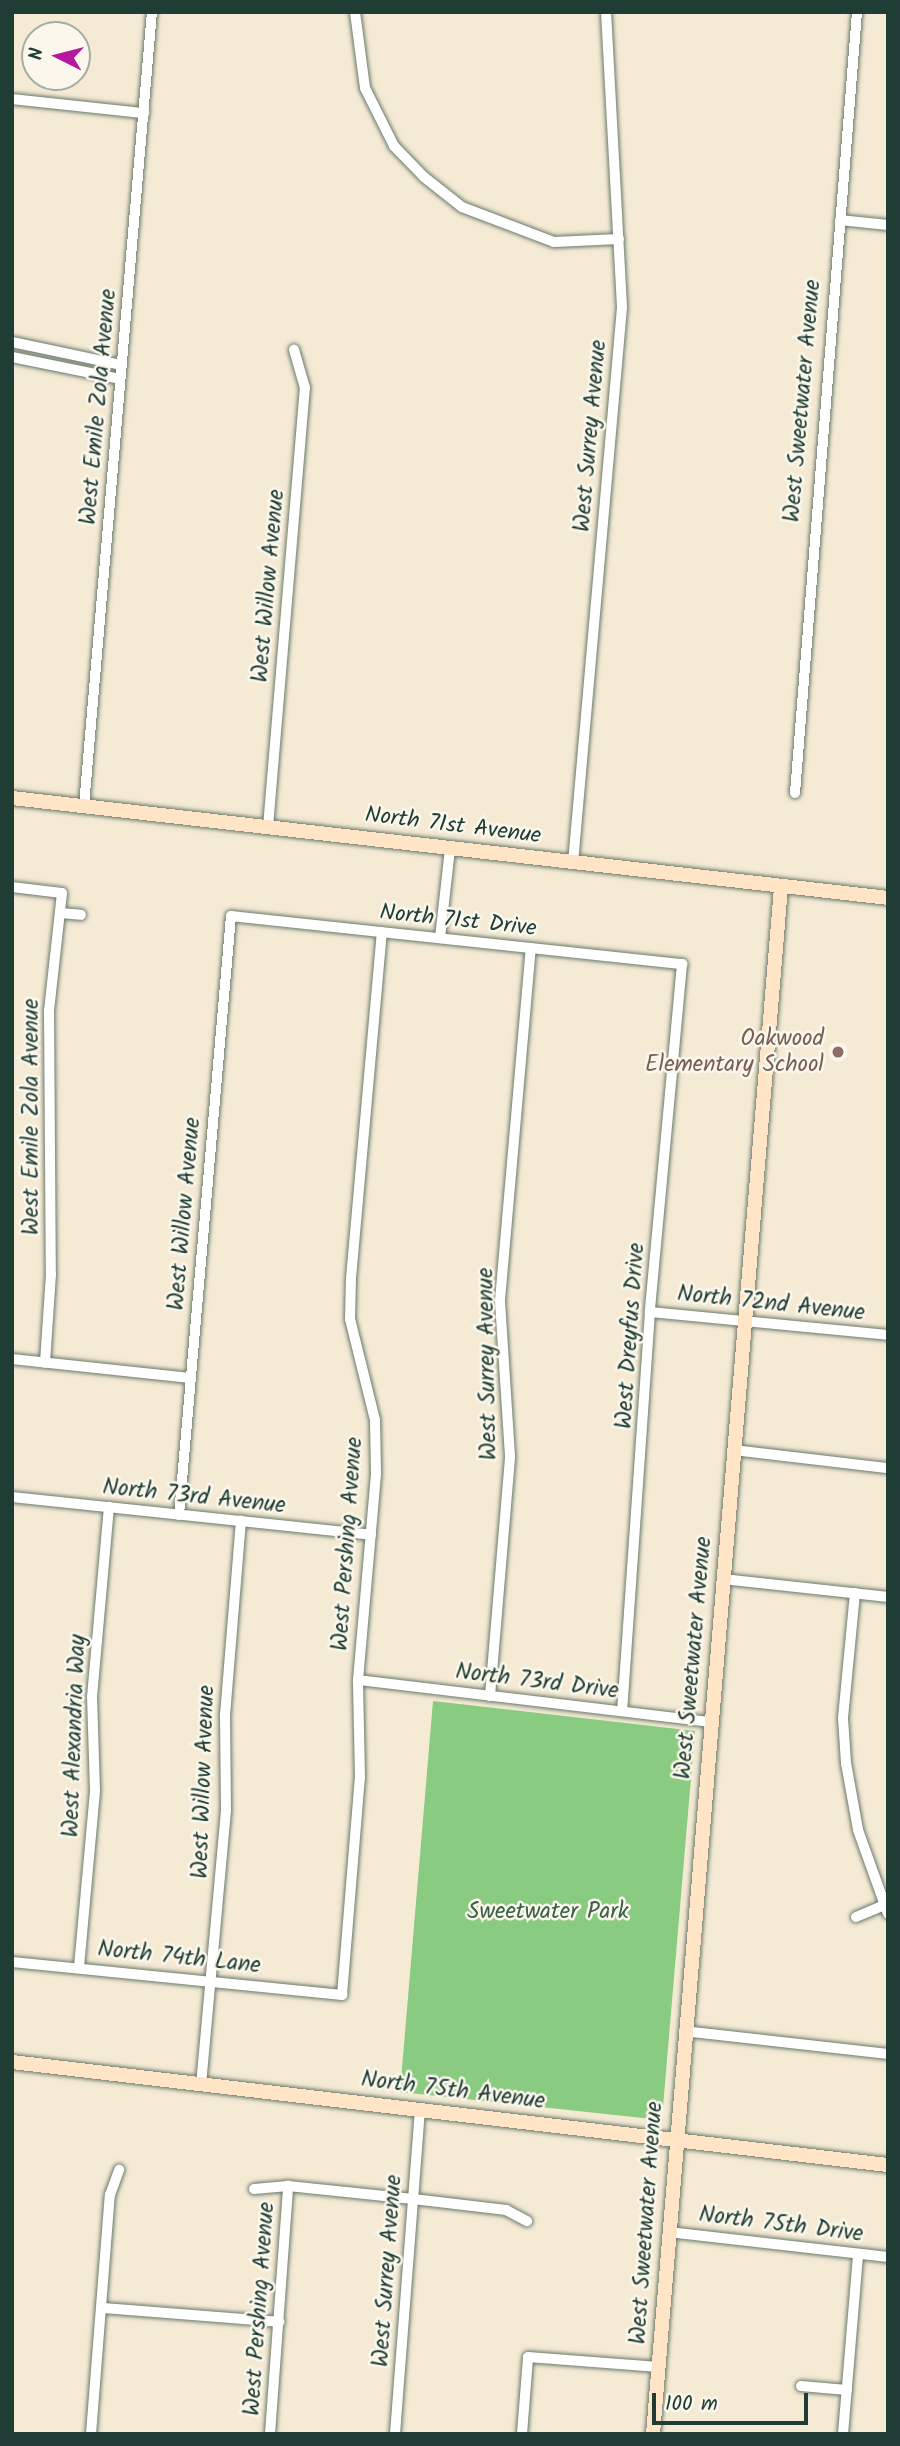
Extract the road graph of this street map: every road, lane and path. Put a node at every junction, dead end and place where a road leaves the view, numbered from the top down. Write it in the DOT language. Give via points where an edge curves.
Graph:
graph roads {
  1 [pos="152,12"];
  2 [pos="355,12"];
  3 [pos="606,12"];
  4 [pos="857,12"];
  5 [pos="12,99"];
  6 [pos="144,113"];
  7 [pos="840,220"];
  8 [pos="888,225"];
  9 [pos="619,239"];
  10 [pos="12,342"];
  11 [pos="294,350"];
  12 [pos="12,357"];
  13 [pos="121,365"];
  14 [pos="120,379"];
  15 [pos="795,793"];
  16 [pos="12,798"];
  17 [pos="85,806"];
  18 [pos="268,827"];
  19 [pos="450,849"];
  20 [pos="573,863"];
  21 [pos="781,886"];
  22 [pos="12,887"];
  23 [pos="888,898"];
  24 [pos="60,913"];
  25 [pos="81,915"];
  26 [pos="231,916"];
  27 [pos="382,932"];
  28 [pos="440,938"];
  29 [pos="531,948"];
  30 [pos="681,964"];
  31 [pos="650,1312"];
  32 [pos="745,1319"];
  33 [pos="888,1335"];
  34 [pos="12,1359"];
  35 [pos="45,1363"];
  36 [pos="190,1378"];
  37 [pos="734,1450"];
  38 [pos="888,1468"];
  39 [pos="12,1497"];
  40 [pos="110,1507"];
  41 [pos="178,1515"];
  42 [pos="241,1521"];
  43 [pos="371,1535"];
  44 [pos="723,1579"];
  45 [pos="855,1593"];
  46 [pos="888,1597"];
  47 [pos="358,1680"];
  48 [pos="490,1696"];
  49 [pos="622,1711"];
  50 [pos="711,1722"];
  51 [pos="886,1910"];
  52 [pos="856,1917"];
  53 [pos="12,1962"];
  54 [pos="79,1967"];
  55 [pos="211,1981"];
  56 [pos="342,1995"];
  57 [pos="684,2031"];
  58 [pos="888,2054"];
  59 [pos="12,2062"];
  60 [pos="201,2085"];
  61 [pos="420,2110"];
  62 [pos="676,2140"];
  63 [pos="888,2165"];
  64 [pos="119,2170"];
  65 [pos="288,2186"];
  66 [pos="254,2189"];
  67 [pos="413,2199"];
  68 [pos="527,2221"];
  69 [pos="669,2232"];
  70 [pos="858,2254"];
  71 [pos="888,2257"];
  72 [pos="102,2308"];
  73 [pos="279,2322"];
  74 [pos="659,2367"];
  75 [pos="801,2386"];
  76 [pos="847,2390"];
  77 [pos="91,2434"];
  78 [pos="270,2434"];
  79 [pos="395,2434"];
  80 [pos="522,2434"];
  81 [pos="653,2434"];
  82 [pos="843,2434"];
  1 -- 6 [label="street, West Emile Zola Avenue"];
  2 -- 9 [label="street" via="365,88 394,146 424,177 462,207 554,242"];
  3 -- 9 [label="street, West Surrey Avenue"];
  4 -- 7 [label="street, West Sweetwater Avenue"];
  5 -- 6 [label="street"];
  6 -- 13 [label="street, West Emile Zola Avenue"];
  7 -- 8 [label="street"];
  7 -- 15 [label="street, West Sweetwater Avenue"];
  9 -- 20 [label="street, West Surrey Avenue" via="622,307"];
  10 -- 13 [label="street"];
  11 -- 18 [label="street, West Willow Avenue" via="304,388"];
  12 -- 14 [label="street"];
  13 -- 14 [label="street, West Emile Zola Avenue"];
  14 -- 17 [label="street, West Emile Zola Avenue"];
  16 -- 17 [label="street, North 71st Avenue"];
  17 -- 18 [label="street, North 71st Avenue"];
  18 -- 19 [label="street, North 71st Avenue"];
  19 -- 20 [label="street, North 71st Avenue"];
  19 -- 28 [label="street"];
  20 -- 21 [label="street, North 71st Avenue"];
  21 -- 23 [label="street, North 71st Avenue"];
  21 -- 32 [label="street, West Sweetwater Avenue"];
  22 -- 24 [label="street, West Emile Zola Avenue" via="62,892"];
  24 -- 25 [label="street"];
  24 -- 35 [label="street, West Emile Zola Avenue" via="49,1010 51,1274"];
  26 -- 27 [label="street, North 71st Drive"];
  26 -- 36 [label="street, West Willow Avenue"];
  27 -- 28 [label="street, North 71st Drive"];
  27 -- 43 [label="street, West Pershing Avenue" via="350,1319 375,1420"];
  28 -- 29 [label="street, North 71st Drive"];
  29 -- 30 [label="street, North 71st Drive"];
  29 -- 48 [label="street, West Surrey Avenue" via="500,1300 510,1456"];
  30 -- 31 [label="street, West Dreyfus Drive"];
  31 -- 32 [label="street, North 72nd Avenue"];
  31 -- 49 [label="street, West Dreyfus Drive"];
  32 -- 33 [label="street, North 72nd Avenue"];
  32 -- 37 [label="street, West Sweetwater Avenue"];
  34 -- 35 [label="street"];
  35 -- 36 [label="street"];
  36 -- 41 [label="street, West Willow Avenue"];
  37 -- 38 [label="street"];
  37 -- 44 [label="street, West Sweetwater Avenue"];
  39 -- 40 [label="street, North 73rd Avenue"];
  40 -- 41 [label="street, North 73rd Avenue"];
  40 -- 54 [label="street, West Alexandria Way" via="92,1697 95,1791"];
  41 -- 42 [label="street, North 73rd Avenue"];
  42 -- 43 [label="street, North 73rd Avenue"];
  42 -- 55 [label="street, West Willow Avenue" via="225,1715 226,1811"];
  43 -- 47 [label="street, West Pershing Avenue"];
  44 -- 45 [label="street"];
  44 -- 50 [label="street, West Sweetwater Avenue"];
  45 -- 46 [label="street"];
  45 -- 51 [label="street" via="843,1718 846,1763 858,1830"];
  47 -- 48 [label="street, North 73rd Drive"];
  47 -- 56 [label="street, West Pershing Avenue" via="360,1778"];
  48 -- 49 [label="street, North 73rd Drive"];
  49 -- 50 [label="street, North 73rd Drive"];
  50 -- 57 [label="street, West Sweetwater Avenue"];
  51 -- 52 [label="street"];
  53 -- 54 [label="street, North 74th Lane"];
  54 -- 55 [label="street, North 74th Lane"];
  55 -- 56 [label="street, North 74th Lane"];
  55 -- 60 [label="street, West Willow Avenue"];
  57 -- 58 [label="street"];
  57 -- 62 [label="street, West Sweetwater Avenue"];
  59 -- 60 [label="street, North 75th Avenue"];
  60 -- 61 [label="street, North 75th Avenue"];
  61 -- 62 [label="street, North 75th Avenue"];
  61 -- 67 [label="street, West Surrey Avenue"];
  62 -- 63 [label="street, North 75th Avenue"];
  62 -- 69 [label="street, West Sweetwater Avenue"];
  64 -- 72 [label="street" via="110,2195"];
  65 -- 66 [label="street"];
  65 -- 67 [label="street"];
  65 -- 73 [label="street, West Pershing Avenue"];
  67 -- 68 [label="street" via="506,2210"];
  67 -- 79 [label="street, West Surrey Avenue"];
  69 -- 70 [label="street, North 75th Drive"];
  69 -- 74 [label="street, West Sweetwater Avenue"];
  70 -- 71 [label="street, North 75th Drive"];
  70 -- 76 [label="street"];
  72 -- 73 [label="street"];
  72 -- 77 [label="street"];
  73 -- 78 [label="street, West Pershing Avenue"];
  74 -- 80 [label="street" via="528,2357"];
  74 -- 81 [label="street, West Sweetwater Avenue"];
  75 -- 76 [label="street"];
  76 -- 82 [label="street"];
}
